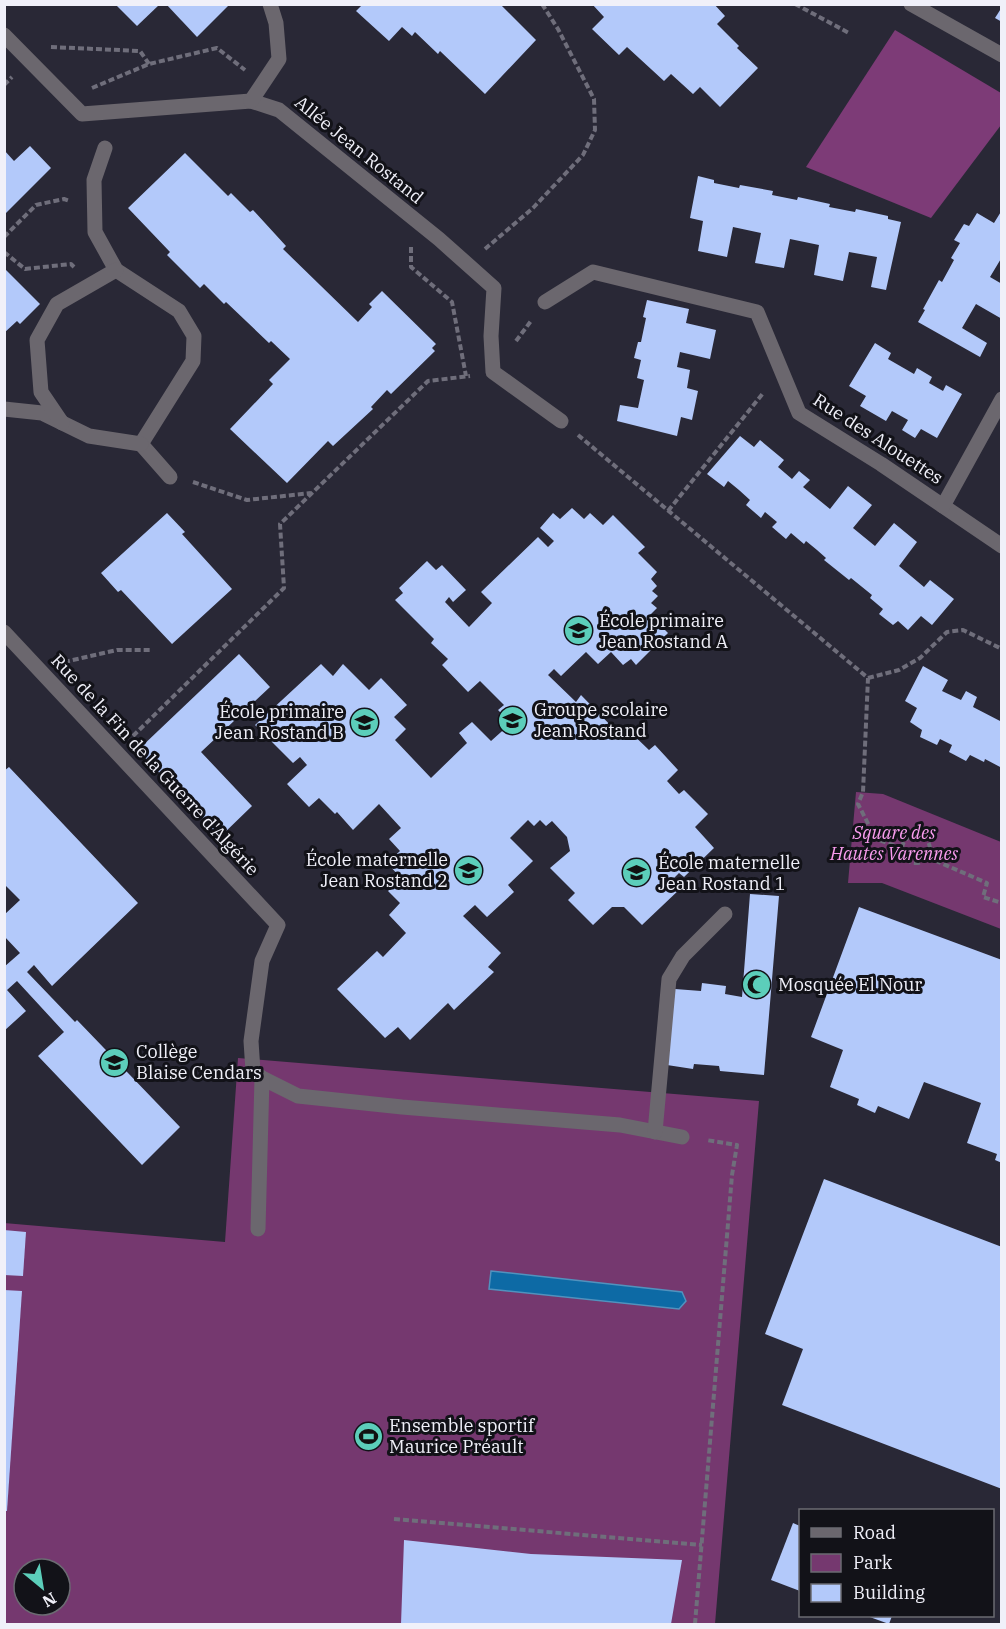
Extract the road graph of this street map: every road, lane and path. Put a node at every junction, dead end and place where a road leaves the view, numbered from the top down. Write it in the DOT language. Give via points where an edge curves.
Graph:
graph roads {
  1 [pos="270,4"];
  2 [pos="542,4"];
  3 [pos="795,4"];
  4 [pos="911,4"];
  5 [pos="849,33"];
  6 [pos="10,40"];
  7 [pos="1002,55"];
  8 [pos="149,64"];
  9 [pos="263,83"];
  10 [pos="67,99"];
  11 [pos="251,101"];
  12 [pos="105,148"];
  13 [pos="95,212"];
  14 [pos="411,217"];
  15 [pos="4,237"];
  16 [pos="4,252"];
  17 [pos="467,264"];
  18 [pos="116,270"];
  19 [pos="93,283"];
  20 [pos="545,302"];
  21 [pos="781,370"];
  22 [pos="493,372"];
  23 [pos="466,376"];
  24 [pos="1002,399"];
  25 [pos="4,409"];
  26 [pos="561,421"];
  27 [pos="62,423"];
  28 [pos="141,444"];
  29 [pos="171,477"];
  30 [pos="312,493"];
  31 [pos="943,506"];
  32 [pos="668,511"];
  33 [pos="1002,546"];
  34 [pos="4,632"];
  35 [pos="1002,649"];
  36 [pos="152,650"];
  37 [pos="35,667"];
  38 [pos="868,678"];
  39 [pos="117,751"];
  40 [pos="902,848"];
  41 [pos="927,857"];
  42 [pos="1002,903"];
  43 [pos="725,914"];
  44 [pos="262,1078"];
  45 [pos="655,1132"];
  46 [pos="682,1137"];
  47 [pos="258,1229"];
  48 [pos="394,1519"];
  49 [pos="702,1545"];
  50 [pos="695,1624"];
  1 -- 9 [label="street" via="279,59"];
  2 -- 17 [label="path" via="594,99 595,130 583,154 533,208"];
  3 -- 5 [label="path"];
  4 -- 7 [label="street"];
  6 -- 8 [label="path" via="140,51"];
  6 -- 10 [label="street, Allée Jean Rostand"];
  8 -- 9 [label="path" via="217,48"];
  8 -- 10 [label="path"];
  9 -- 11 [label="street"];
  10 -- 11 [label="street, Allée Jean Rostand" via="82,114"];
  11 -- 14 [label="street, Allée Jean Rostand" via="279,110"];
  12 -- 13 [label="street" via="94,180"];
  13 -- 15 [label="path" via="64,199 36,205"];
  13 -- 18 [label="street" via="96,232"];
  14 -- 17 [label="street, Allée Jean Rostand"];
  14 -- 23 [label="path" via="411,267 452,302"];
  16 -- 19 [label="path" via="25,269 71,264"];
  17 -- 22 [label="street, Allée Jean Rostand" via="494,288"];
  18 -- 19 [label="street"];
  18 -- 28 [label="street" via="179,311 194,336 193,361"];
  19 -- 27 [label="street" via="57,304 37,340 41,392"];
  20 -- 21 [label="street, Rue des Alouettes" via="593,272 757,312"];
  20 -- 22 [label="path"];
  21 -- 31 [label="street, Rue des Alouettes" via="799,413"];
  21 -- 32 [label="path"];
  22 -- 23 [label="path"];
  22 -- 26 [label="street"];
  23 -- 30 [label="path" via="428,381"];
  24 -- 31 [label="street"];
  25 -- 27 [label="street" via="42,413"];
  26 -- 32 [label="path"];
  27 -- 28 [label="street" via="89,436"];
  28 -- 29 [label="street"];
  29 -- 30 [label="path" via="247,500"];
  30 -- 39 [label="path" via="280,524 284,588"];
  31 -- 33 [label="street, Rue des Alouettes"];
  32 -- 38 [label="path"];
  34 -- 37 [label="street, Rue de la Fin de la Guerre d'Algérie"];
  35 -- 38 [label="path" via="963,630 947,632 899,670"];
  36 -- 37 [label="path" via="117,650"];
  37 -- 39 [label="street, Rue de la Fin de la Guerre d'Algérie"];
  38 -- 40 [label="path" via="863,792 858,804 876,839"];
  39 -- 44 [label="street, Rue de la Fin de la Guerre d'Algérie" via="278,925 262,961 251,1041 253,1071"];
  40 -- 41 [label="path" via="910,862 919,863"];
  40 -- 41 [label="path" via="907,838 920,835 930,845"];
  41 -- 42 [label="path" via="987,883 983,897"];
  43 -- 45 [label="street" via="683,956 669,979"];
  44 -- 45 [label="street" via="298,1096 620,1125"];
  44 -- 47 [label="street"];
  45 -- 46 [label="street"];
  46 -- 49 [label="path" via="736,1145"];
  48 -- 49 [label="path"];
  49 -- 50 [label="path"];
}
